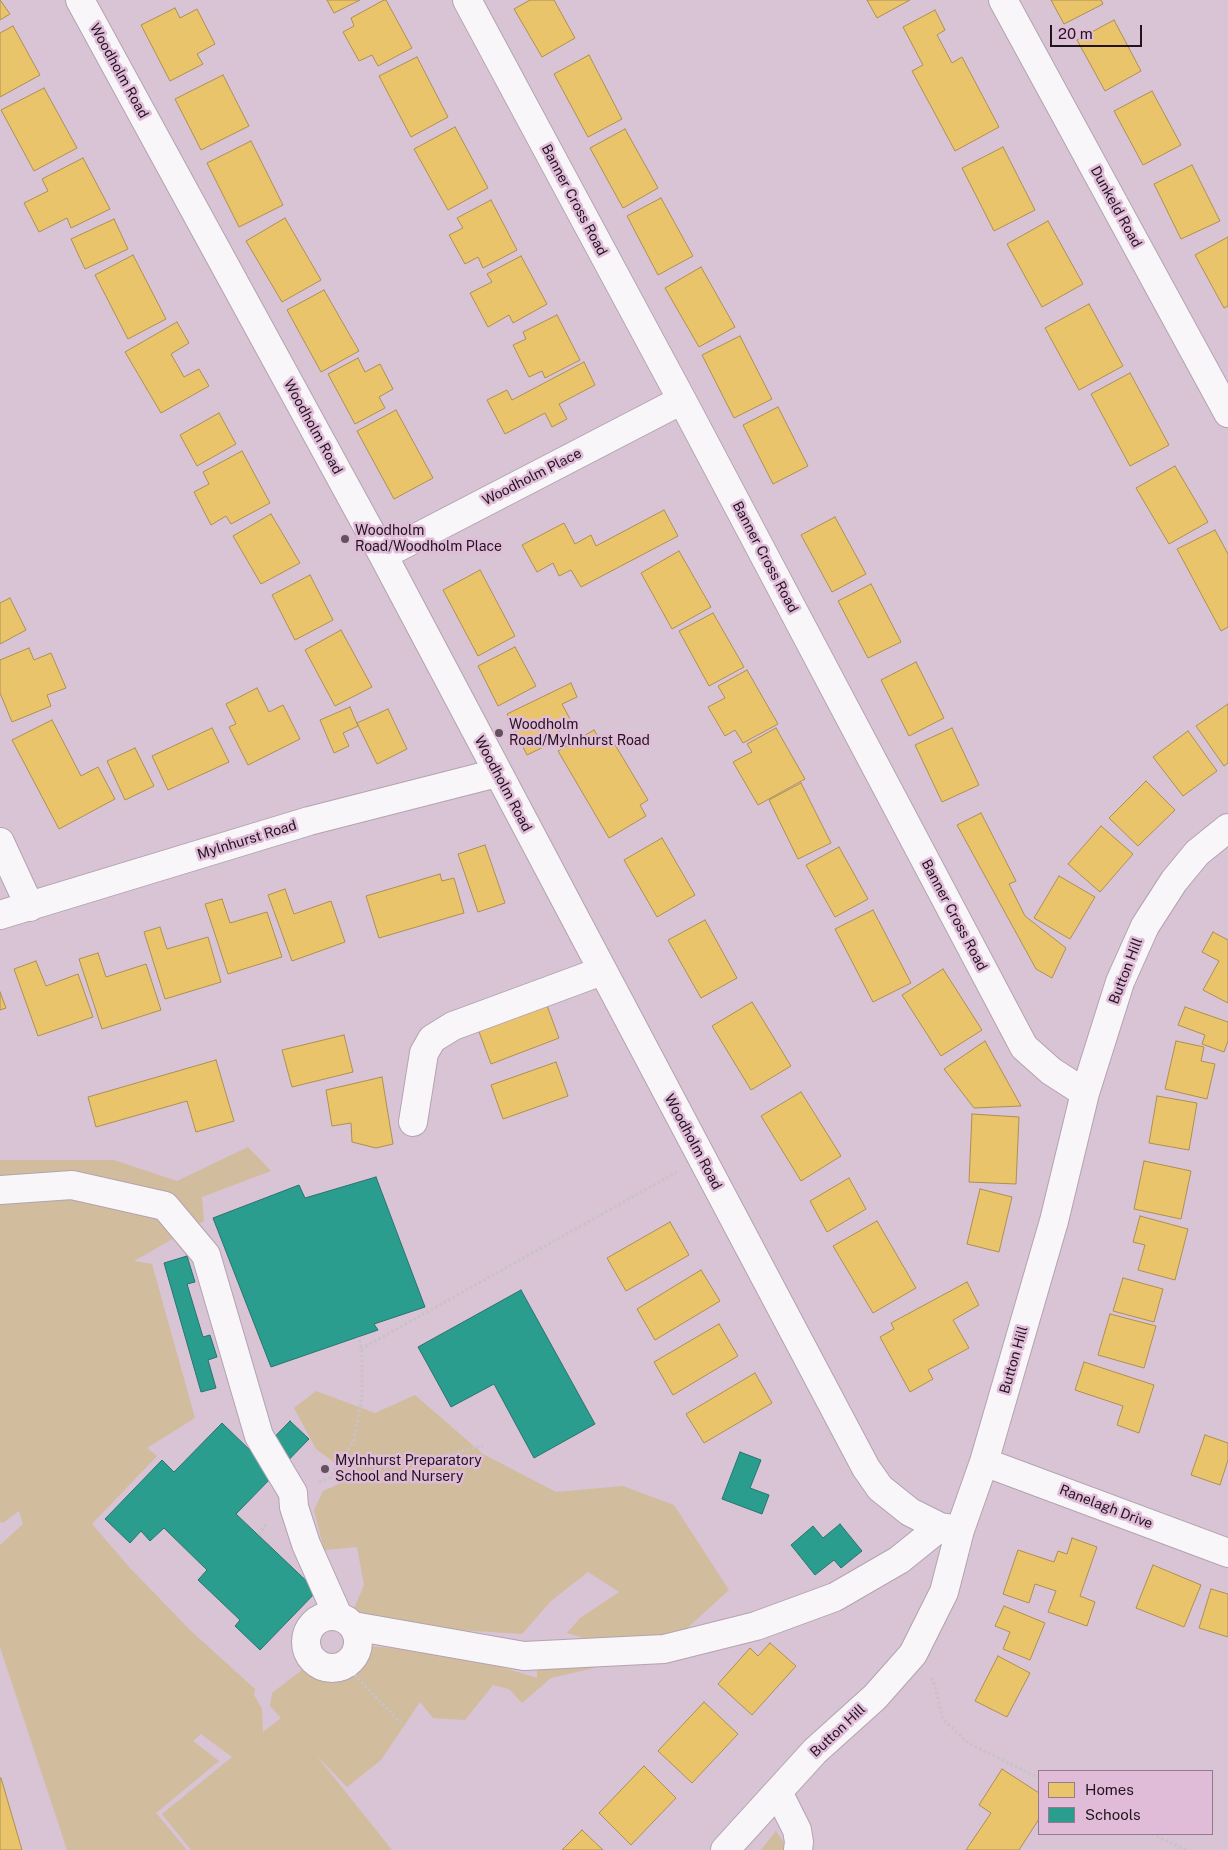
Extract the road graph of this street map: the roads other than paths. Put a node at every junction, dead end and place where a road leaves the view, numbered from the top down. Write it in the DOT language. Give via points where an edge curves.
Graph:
graph roads {
  1 [pos="80,0"];
  2 [pos="467,0"];
  3 [pos="1004,0"];
  4 [pos="682,400"];
  5 [pos="1228,414"];
  6 [pos="383,554"];
  7 [pos="497,773"];
  8 [pos="1228,828"];
  9 [pos="0,842"];
  10 [pos="30,907"];
  11 [pos="0,915"];
  12 [pos="602,971"];
  13 [pos="1085,1093"];
  14 [pos="414,1122"];
  15 [pos="0,1190"];
  16 [pos="984,1462"];
  17 [pos="950,1529"];
  18 [pos="1228,1553"];
  19 [pos="345,1621"];
  20 [pos="778,1792"];
  21 [pos="725,1850"];
  22 [pos="798,1850"];
  1 -- 6 [label="street, Woodholm Road"];
  2 -- 4 [label="street, Banner Cross Road"];
  3 -- 5 [label="street, Dunkeld Road"];
  4 -- 6 [label="street, Woodholm Place"];
  4 -- 13 [label="street, Banner Cross Road" via="1024,1047 1051,1071"];
  6 -- 7 [label="street, Woodholm Road"];
  7 -- 10 [label="street, Mylnhurst Road" via="309,821"];
  7 -- 12 [label="street, Woodholm Road"];
  8 -- 13 [label="street, Button Hill" via="1196,853 1144,926 1120,982"];
  9 -- 10 [label="street"];
  10 -- 11 [label="street, Mylnhurst Road"];
  12 -- 14 [label="street" via="453,1026 432,1039 424,1053"];
  12 -- 17 [label="street, Woodholm Road" via="866,1468 880,1488 910,1512"];
  13 -- 16 [label="street, Button Hill" via="1054,1220"];
  15 -- 19 [label="street" via="72,1185 165,1206 206,1255 259,1436 293,1493 306,1544"];
  16 -- 17 [label="street, Button Hill"];
  16 -- 18 [label="street, Ranelagh Drive"];
  17 -- 19 [label="street" via="835,1597 756,1626 664,1649 524,1656"];
  17 -- 20 [label="street, Button Hill" via="944,1592 913,1654 875,1697 815,1751"];
  19 -- 19 [label="street" via="358,1641 353,1657 344,1664 328,1667 319,1664 307,1647 309,1630 314,1623 329,1616"];
  20 -- 21 [label="street, Button Hill"];
  20 -- 22 [label="street" via="797,1830"];
}
